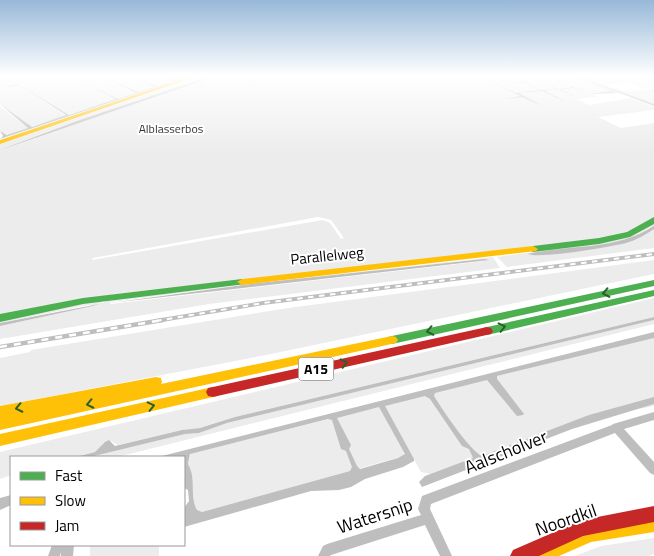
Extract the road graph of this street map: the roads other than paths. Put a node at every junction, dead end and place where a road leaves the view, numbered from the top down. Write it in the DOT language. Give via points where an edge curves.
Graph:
graph roads {
  1 [pos="119,102"];
  2 [pos="0,142"];
  3 [pos="654,220"];
  4 [pos="654,283"];
  5 [pos="654,293"];
  6 [pos="0,318"];
  7 [pos="258,368"];
  8 [pos="0,412"];
  9 [pos="654,416"];
  10 [pos="104,417"];
  11 [pos="0,424"];
  12 [pos="616,428"];
  13 [pos="0,440"];
  14 [pos="0,446"];
  15 [pos="654,470"];
  16 [pos="654,514"];
  17 [pos="428,518"];
  18 [pos="654,524"];
  19 [pos="324,556"];
  20 [pos="446,556"];
  21 [pos="520,556"];
  22 [pos="538,556"];
  1 -- 2 [label="main road"];
  3 -- 6 [label="main road, Parallelweg" via="630,234 599,241 146,292"];
  4 -- 7 [label="main road, A15, one-way"];
  10 -- 5 [label="main road, A15, one-way"];
  7 -- 8 [label="main road, A15, one-way" via="158,382"];
  7 -- 11 [label="main road, A15, one-way"];
  9 -- 12 [label="street, Aalscholver"];
  10 -- 13 [label="main road, A15"];
  10 -- 14 [label="main road, A15" via="68,430"];
  12 -- 15 [label="street"];
  12 -- 17 [label="street, Aalscholver" via="556,448 486,479 426,500 424,509"];
  16 -- 21 [label="main road, Noordkil" via="582,528"];
  17 -- 19 [label="street, Watersnip" via="327,550"];
  17 -- 20 [label="street, Watersnip"];
  18 -- 22 [label="main road, Noordkil" via="591,534"];
}
